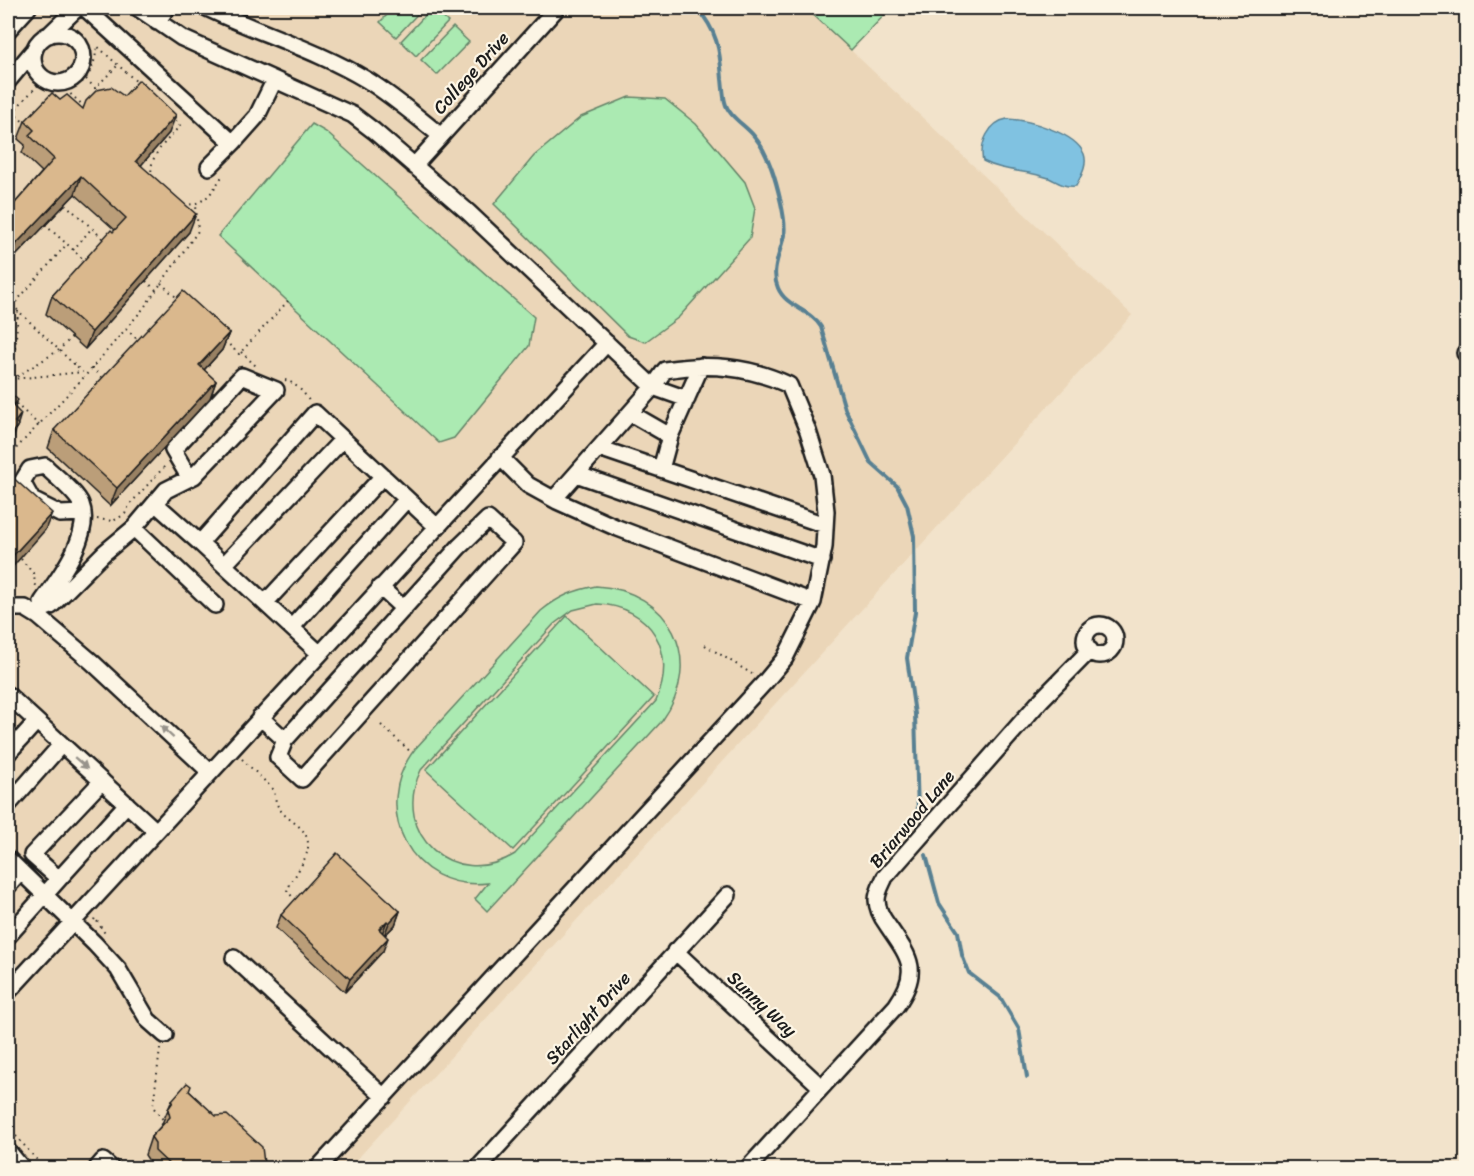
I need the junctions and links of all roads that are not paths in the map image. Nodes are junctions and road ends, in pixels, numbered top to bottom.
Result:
1 (28, 8) edge
2 (77, 8) edge
3 (85, 8) edge
4 (138, 8) edge
5 (167, 8) edge
6 (207, 8) edge
7 (557, 8) edge
8 (157, 22) junction
9 (8, 30) edge
10 (49, 35) junction
11 (34, 50) junction
12 (8, 81) edge
13 (274, 81) junction
14 (441, 136) junction
15 (233, 143) junction
16 (414, 166) junction
17 (209, 167) dead end
18 (607, 343) junction
19 (701, 366) junction
20 (653, 387) junction
21 (687, 399) junction
22 (630, 413) junction
23 (670, 436) junction
24 (343, 439) junction
25 (599, 448) junction
26 (500, 457) junction
27 (661, 469) junction
28 (576, 474) junction
29 (383, 476) junction
30 (189, 477) junction
31 (407, 499) junction
32 (554, 499) junction
33 (156, 504) junction
34 (83, 516) road end
35 (825, 525) junction
36 (436, 526) junction
37 (134, 528) junction
38 (200, 543) junction
39 (822, 560) junction
40 (224, 565) junction
41 (380, 587) junction
42 (813, 602) junction
43 (265, 603) junction
44 (215, 605) dead end
45 (405, 609) junction
46 (8, 610) edge
47 (41, 613) junction
48 (292, 627) junction
49 (1090, 651) dead end
50 (320, 654) junction
51 (8, 695) edge
52 (260, 717) junction
53 (36, 722) junction
54 (285, 740) junction
55 (61, 745) junction
56 (8, 753) edge
57 (210, 772) junction
58 (102, 781) junction
59 (127, 804) junction
60 (8, 805) edge
61 (156, 831) junction
62 (8, 859) edge
63 (21, 872) junction
64 (59, 879) junction
65 (8, 886) edge
66 (45, 894) junction
67 (728, 895) dead end
68 (78, 926) junction
69 (8, 936) edge
70 (675, 951) junction
71 (234, 958) dead end
72 (11, 998) edge
73 (164, 1034) road end
74 (821, 1087) junction
75 (384, 1097) junction
76 (8, 1150) edge
77 (22, 1168) edge
78 (97, 1168) edge
79 (111, 1168) edge
80 (318, 1168) edge
81 (478, 1168) edge
82 (748, 1168) edge

1 - 9 street
2 - 10 street
3 - 15 street
4 - 8 street
5 - 8 street
6 - 14 street
7 - 14 street, College Drive
8 - 13 street
10 - 11 street
10 - 11 street
11 - 12 street
13 - 15 street
13 - 16 street
14 - 16 street, College Drive
15 - 17 street
16 - 18 street
18 - 20 street
18 - 26 street
19 - 20 street
19 - 21 street
19 - 35 street
20 - 21 street
20 - 22 street
21 - 23 street
22 - 23 street
22 - 25 street
23 - 27 street
24 - 29 street
24 - 38 street
24 - 40 street
25 - 27 street
25 - 28 street
26 - 32 street
26 - 36 street
27 - 35 street
28 - 32 street
28 - 39 street
29 - 31 street
29 - 43 street
30 - 30 street
30 - 33 street
31 - 36 street
31 - 48 street
32 - 42 street
33 - 37 street
33 - 38 street
34 - 47 street
35 - 39 street
36 - 41 street
37 - 44 street
37 - 47 street
38 - 40 street
39 - 42 street
40 - 43 street
41 - 45 street
41 - 50 street
42 - 75 street
43 - 48 street
45 - 54 street
45 - 54 street
46 - 47 street
57 -> 47 street
48 - 50 street
49 - 74 street, Briarwood Lane
50 - 52 street
51 - 53 street
52 - 54 street
52 - 57 street
53 - 55 street
53 - 56 street
55 -> 58 street
55 - 60 street
57 - 61 street
58 - 59 street
58 - 64 street
59 - 61 street
59 - 64 street
61 - 68 street
62 - 63 street
63 - 65 street
63 - 66 street
64 - 66 street
66 - 68 street
66 - 69 street
67 - 70 street, Starlight Drive
68 - 72 street
68 - 73 street
70 - 74 street, Sunny Way
70 - 81 street, Starlight Drive
71 - 75 street
74 - 82 street, Briarwood Lane
75 - 80 street
76 - 77 street
78 - 79 street

